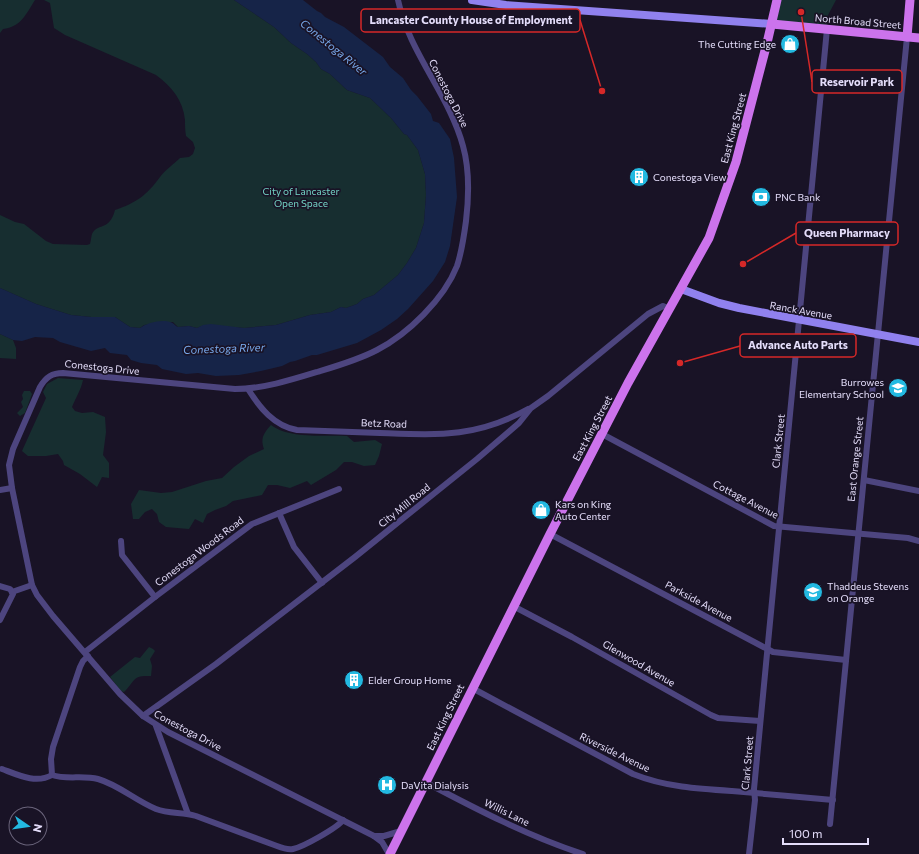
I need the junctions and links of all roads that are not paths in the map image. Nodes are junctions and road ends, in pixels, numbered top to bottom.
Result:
1 (398, 0) edge
2 (472, 0) edge
3 (777, 0) edge
4 (910, 0) edge
5 (772, 24) junction
6 (827, 29) junction
7 (907, 37) junction
8 (919, 38) edge
9 (681, 289) junction
10 (670, 309) junction
11 (799, 320) junction
12 (878, 334) junction
13 (919, 342) edge
14 (248, 389) junction
15 (531, 408) junction
16 (602, 434) junction
17 (864, 480) junction
18 (12, 488) junction
19 (339, 489) dead end
20 (0, 490) edge
21 (919, 491) edge
22 (279, 513) junction
23 (779, 526) junction
24 (550, 534) junction
25 (859, 534) junction
26 (121, 541) dead end
27 (919, 541) edge
28 (322, 583) junction
29 (32, 584) junction
30 (0, 586) edge
31 (12, 592) junction
32 (155, 597) junction
33 (513, 606) junction
34 (0, 620) edge
35 (768, 649) junction
36 (87, 654) junction
37 (846, 660) junction
38 (472, 688) junction
39 (143, 716) junction
40 (760, 721) junction
41 (156, 726) junction
42 (2, 769) dead end
43 (52, 775) junction
44 (425, 782) junction
45 (754, 793) junction
46 (833, 800) junction
47 (188, 814) junction
48 (343, 820) junction
49 (830, 824) dead end
50 (401, 831) junction
51 (374, 836) junction
52 (390, 854) edge
53 (583, 854) edge
54 (749, 854) edge

1 - 14 street, Conestoga Drive
2 - 5 main road
3 - 5 main road, East King Street
4 - 7 main road, East Orange Street
5 - 6 main road, North Broad Street
5 - 9 main road, East King Street
6 - 7 main road, North Broad Street
6 - 11 street, Clark Street
7 - 8 main road, North Broad Street
7 - 12 street, East Orange Street
9 - 10 main road, East King Street
9 - 11 main road, Ranck Avenue
10 - 15 street, City Mill Road
10 - 16 main road, East King Street
11 - 12 main road, Ranck Avenue
11 - 23 street, Clark Street
12 - 13 main road, Ranck Avenue
12 - 17 street, East Orange Street
14 - 15 street, Betz Road
14 - 18 street, Conestoga Drive
15 - 28 street, City Mill Road
16 - 23 street, Cottage Avenue
16 - 24 main road, East King Street
17 - 21 street
17 - 25 street, East Orange Street
18 - 20 street
18 - 29 street, Conestoga Drive
19 - 22 street, Conestoga Woods Road
22 - 28 street
22 - 32 street, Conestoga Woods Road
23 - 25 street, Cottage Avenue
23 - 35 street, Clark Street
24 - 33 main road, East King Street
24 - 35 street, Parkside Avenue
25 - 27 street, Cottage Avenue
25 - 37 street, East Orange Street
26 - 32 street
28 - 39 street, City Mill Road
29 - 31 street
29 - 36 street, Conestoga Drive
30 - 31 street
31 - 34 street
32 - 36 street, Conestoga Woods Road
33 - 38 main road, East King Street
33 - 40 street, Glenwood Avenue
35 - 37 street, Parkside Avenue
35 - 40 street, Clark Street
36 - 39 street, Conestoga Drive
36 - 43 street, Conestoga Woods Road
37 - 46 street, East Orange Street
38 - 44 main road, East King Street
38 - 45 street, Riverside Avenue
39 - 41 street, Conestoga Drive
40 - 45 street, Clark Street
41 - 47 street
41 - 48 street, Conestoga Drive
42 - 43 street
43 - 47 street
44 - 50 main road, East King Street
44 - 53 street, Willis Lane
45 - 46 street, Riverside Avenue
45 - 54 street, Clark Street
46 - 49 street, East Orange Street
47 - 48 street
48 - 51 street, Conestoga Drive
50 - 51 street
50 - 52 main road, East King Street
51 - 52 street, Conestoga Drive

